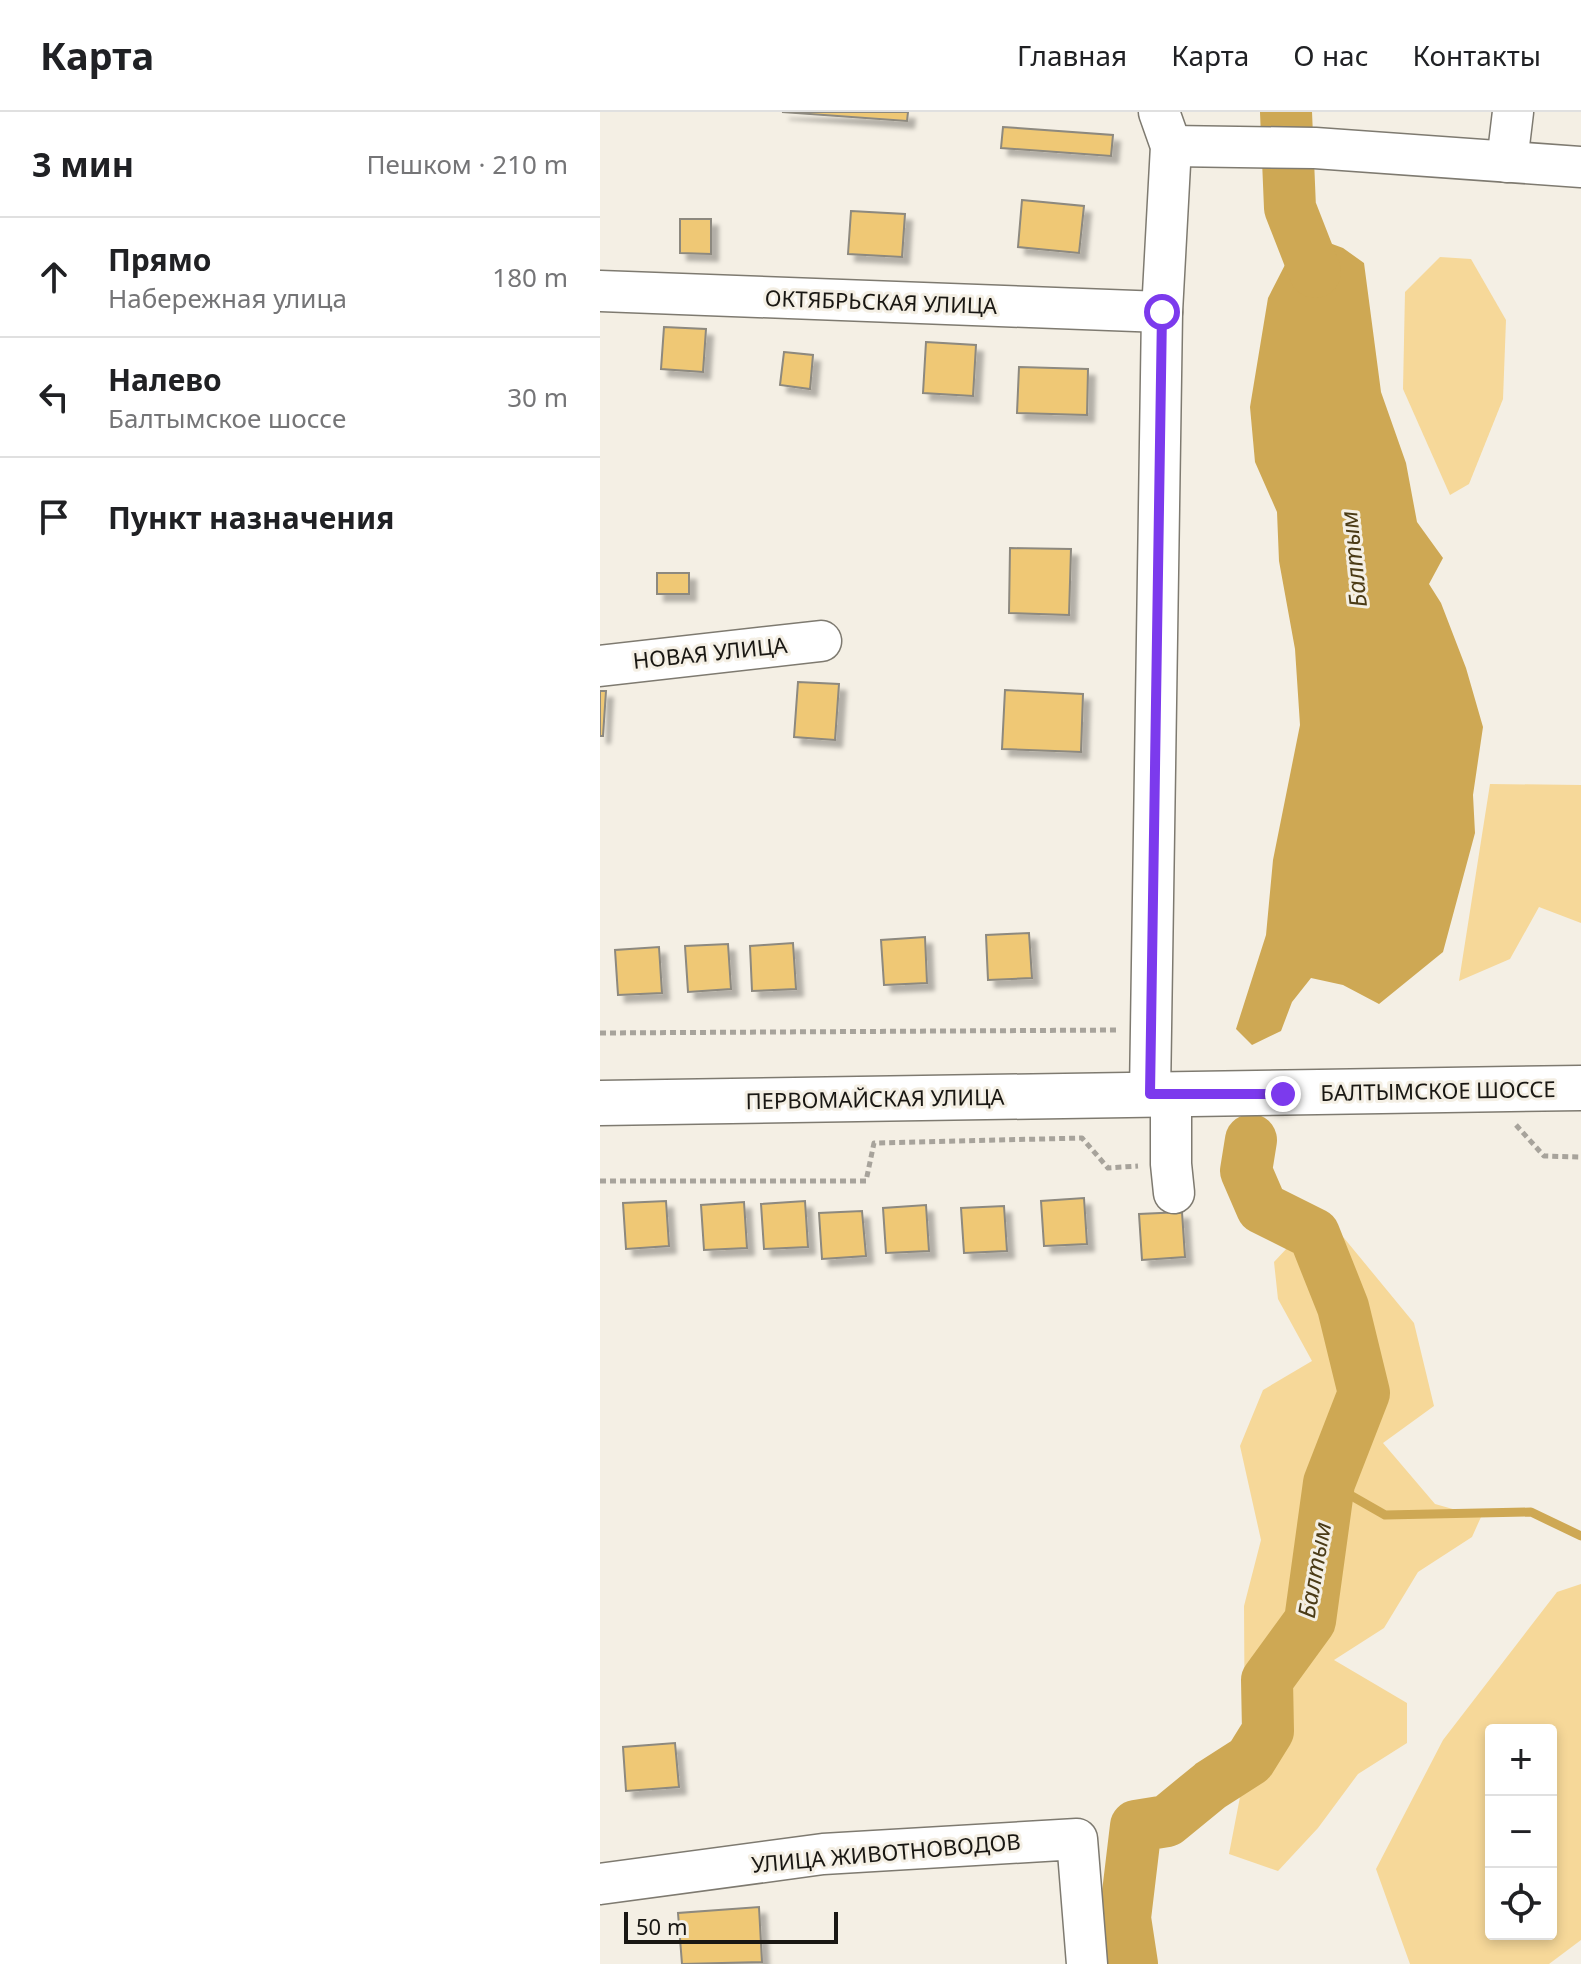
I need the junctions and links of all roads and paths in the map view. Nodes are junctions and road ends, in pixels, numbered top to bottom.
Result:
1 (1513, 112) edge
2 (1165, 129) edge
3 (1507, 162) junction
4 (1581, 167) edge
5 (600, 291) edge
6 (1162, 312) junction
7 (821, 641) dead end
8 (600, 666) edge
9 (1152, 1030) junction
10 (600, 1033) edge
11 (1581, 1088) edge
12 (1161, 1094) junction
13 (600, 1103) edge
14 (1172, 1179) joint
15 (600, 1181) edge
16 (600, 1884) edge
17 (1087, 1964) edge

1 - 3 street
2 - 3 street
2 - 6 street
3 - 4 street
5 - 6 street, ОКТЯБРЬСКАЯ УЛИЦА
6 - 9 street
7 - 8 street, НОВАЯ УЛИЦА
9 - 10 path
9 - 12 street
11 - 12 main road, БАЛТЫМСКОЕ ШОССЕ
12 - 13 main road, ПЕРВОМАЙСКАЯ УЛИЦА
12 - 14 street
14 - 15 path
16 - 17 street, УЛИЦА ЖИВОТНОВОДОВ

